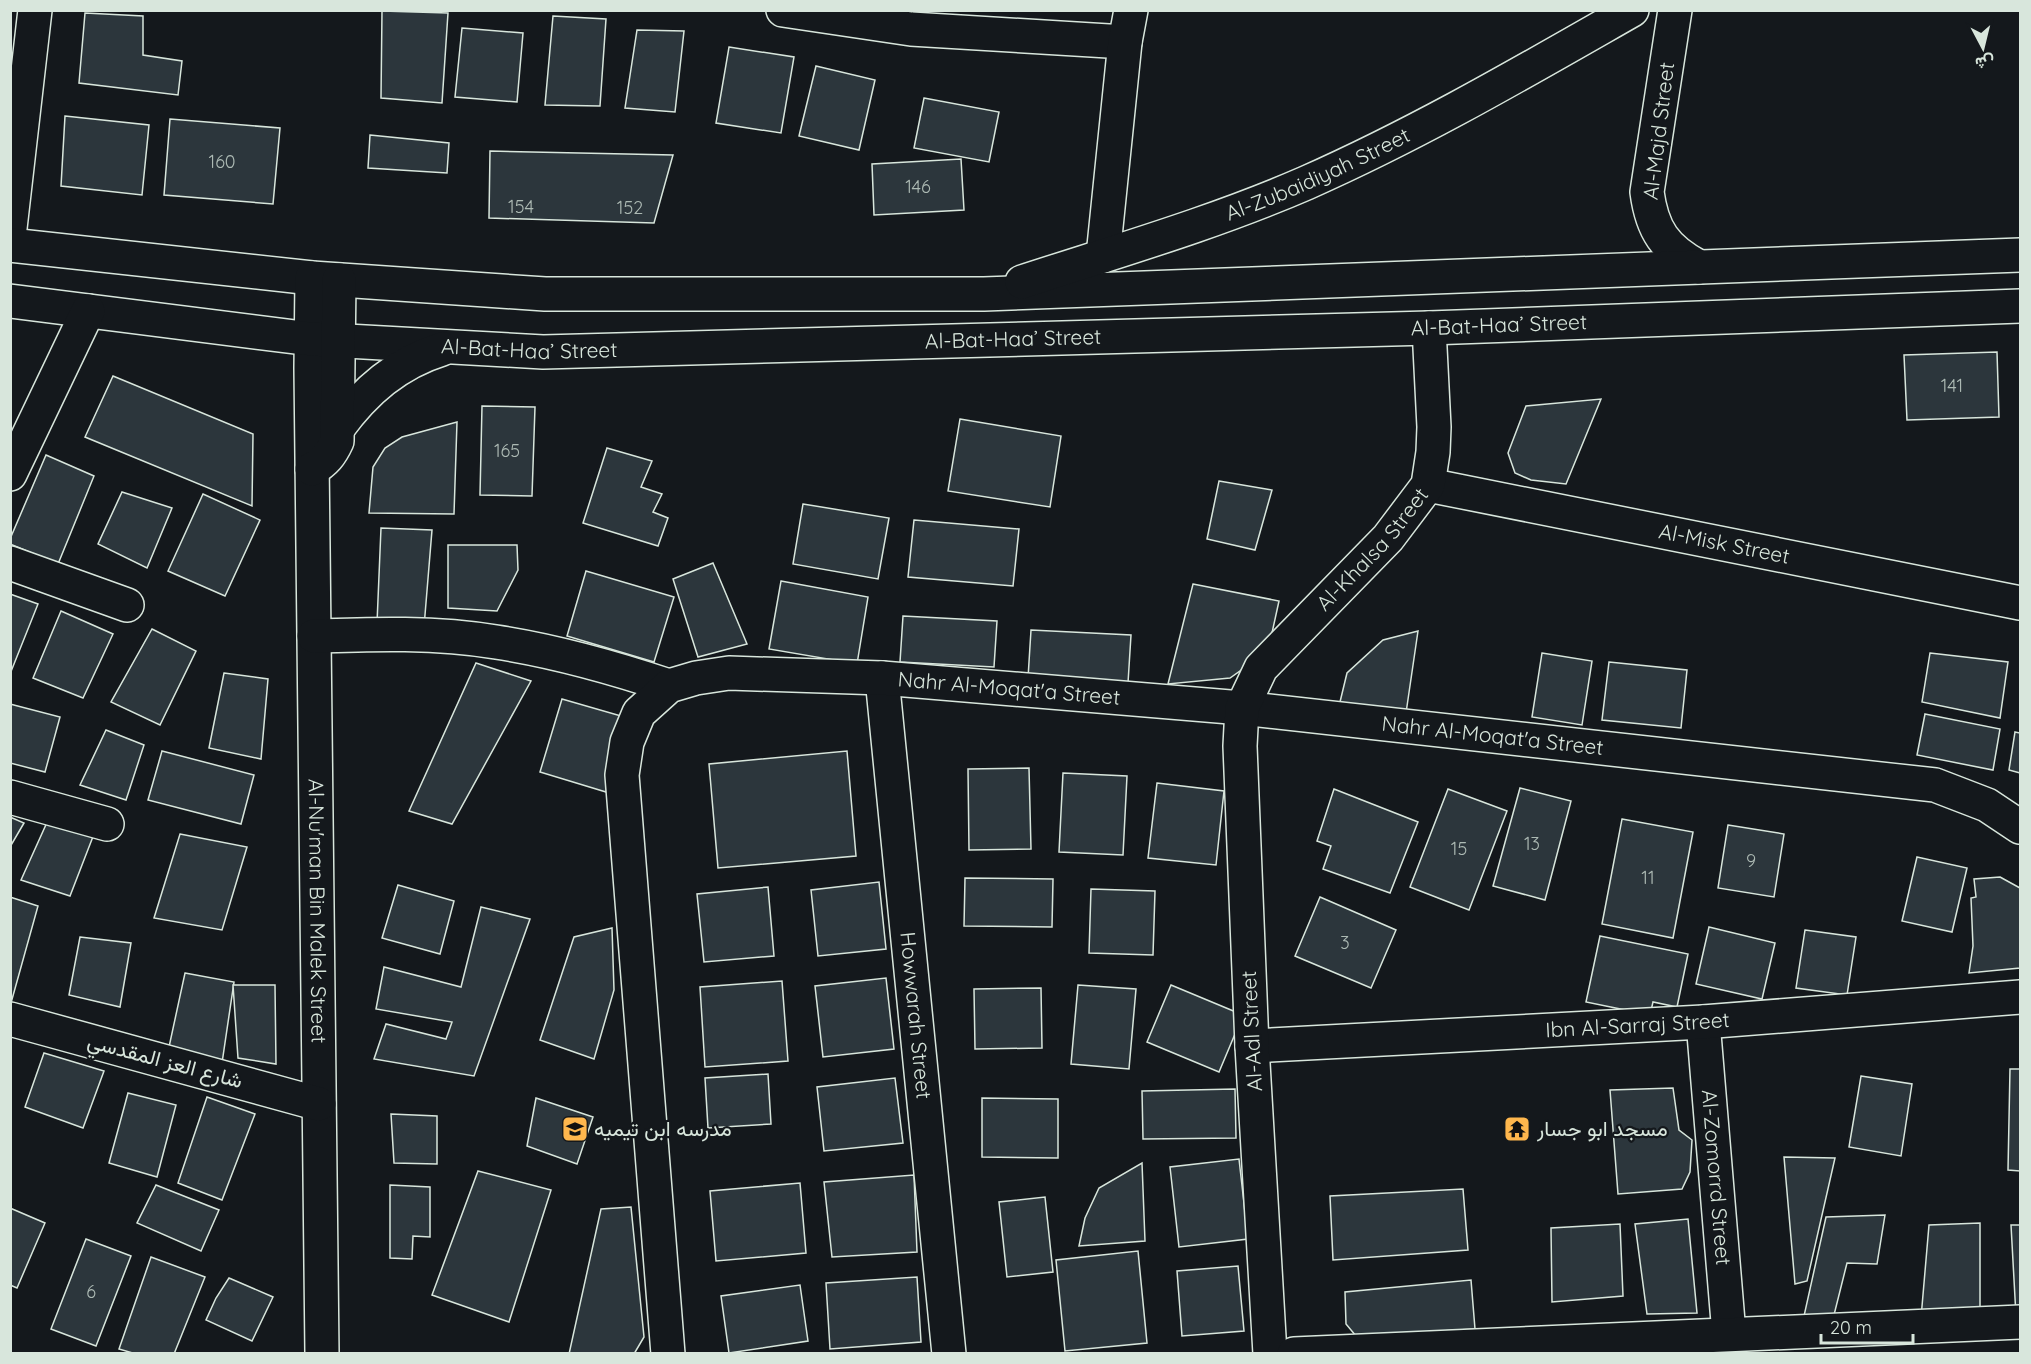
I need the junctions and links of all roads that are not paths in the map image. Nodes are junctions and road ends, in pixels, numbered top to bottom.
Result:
1 (35, 10) edge
2 (783, 10) edge
3 (1675, 10) edge
4 (1627, 13) edge
5 (1128, 26) edge
6 (10, 228) edge
7 (10, 244) edge
8 (2020, 255) edge
9 (1103, 256) junction
10 (1699, 267) junction
11 (325, 279) junction
12 (984, 294) junction
13 (10, 301) edge
14 (2020, 306) edge
15 (87, 310) junction
16 (1429, 328) junction
17 (324, 340) junction
18 (449, 347) junction
19 (338, 428) junction
20 (312, 469) junction
21 (10, 474) edge
22 (1428, 485) junction
23 (10, 563) edge
24 (2020, 603) edge
25 (127, 605) dead end
26 (314, 636) junction
27 (882, 678) junction
28 (669, 686) junction
29 (1242, 708) junction
30 (10, 796) edge
31 (107, 824) dead end
32 (2020, 826) edge
33 (2020, 997) edge
34 (10, 1019) edge
35 (1703, 1022) junction
36 (1252, 1047) junction
37 (319, 1104) junction
38 (2020, 1323) edge
39 (1729, 1334) junction
40 (322, 1353) edge
41 (668, 1353) edge
42 (949, 1353) edge
43 (1270, 1353) edge
44 (1294, 1353) edge

1 - 6 street
2 - 5 street
3 - 10 street, Al-Majd Street
4 - 9 street, Al-Zubaidiyah Street
5 - 9 street
7 - 11 street
8 - 10 street
9 - 12 street, Al-Zubaidiyah Street
10 - 12 street
11 - 12 street
11 - 17 street, Al-Nu'man Bin Malek Street
13 - 15 street, Al-Bat-Haa’ Street
14 - 16 street, Al-Bat-Haa’ Street
15 - 17 street, Al-Bat-Haa’ Street
15 - 21 street
16 - 18 street, Al-Bat-Haa’ Street
16 - 22 street, Al-Khalsa Street
17 - 18 street, Al-Bat-Haa’ Street
17 - 19 street, Al-Nu'man Bin Malek Street
17 - 20 street, Al-Nu'man Bin Malek Street
18 - 19 street
19 - 20 street, Al-Nu'man Bin Malek Street
20 - 26 street, Al-Nu'man Bin Malek Street
22 - 24 street, Al-Misk Street
22 - 29 street, Al-Khalsa Street
23 - 25 street
26 - 28 street
26 - 37 street, Al-Nu'man Bin Malek Street
27 - 28 street, Nahr Al-Moqat'a Street
27 - 29 street, Nahr Al-Moqat'a Street
27 - 42 street, Howwarah Street
28 - 41 street, Nahr Al-Moqat'a Street
29 - 32 street, Nahr Al-Moqat'a Street
29 - 36 street, Al-Adl Street
30 - 31 street
33 - 35 street, Ibn Al-Sarraj Street
34 - 37 street, شارع العز المقدسي
35 - 36 street, Ibn Al-Sarraj Street
35 - 39 street, Al-Zomorrd Street
36 - 43 street, Al-Adl Street
37 - 40 street, Al-Nu'man Bin Malek Street
38 - 39 street
39 - 44 street

